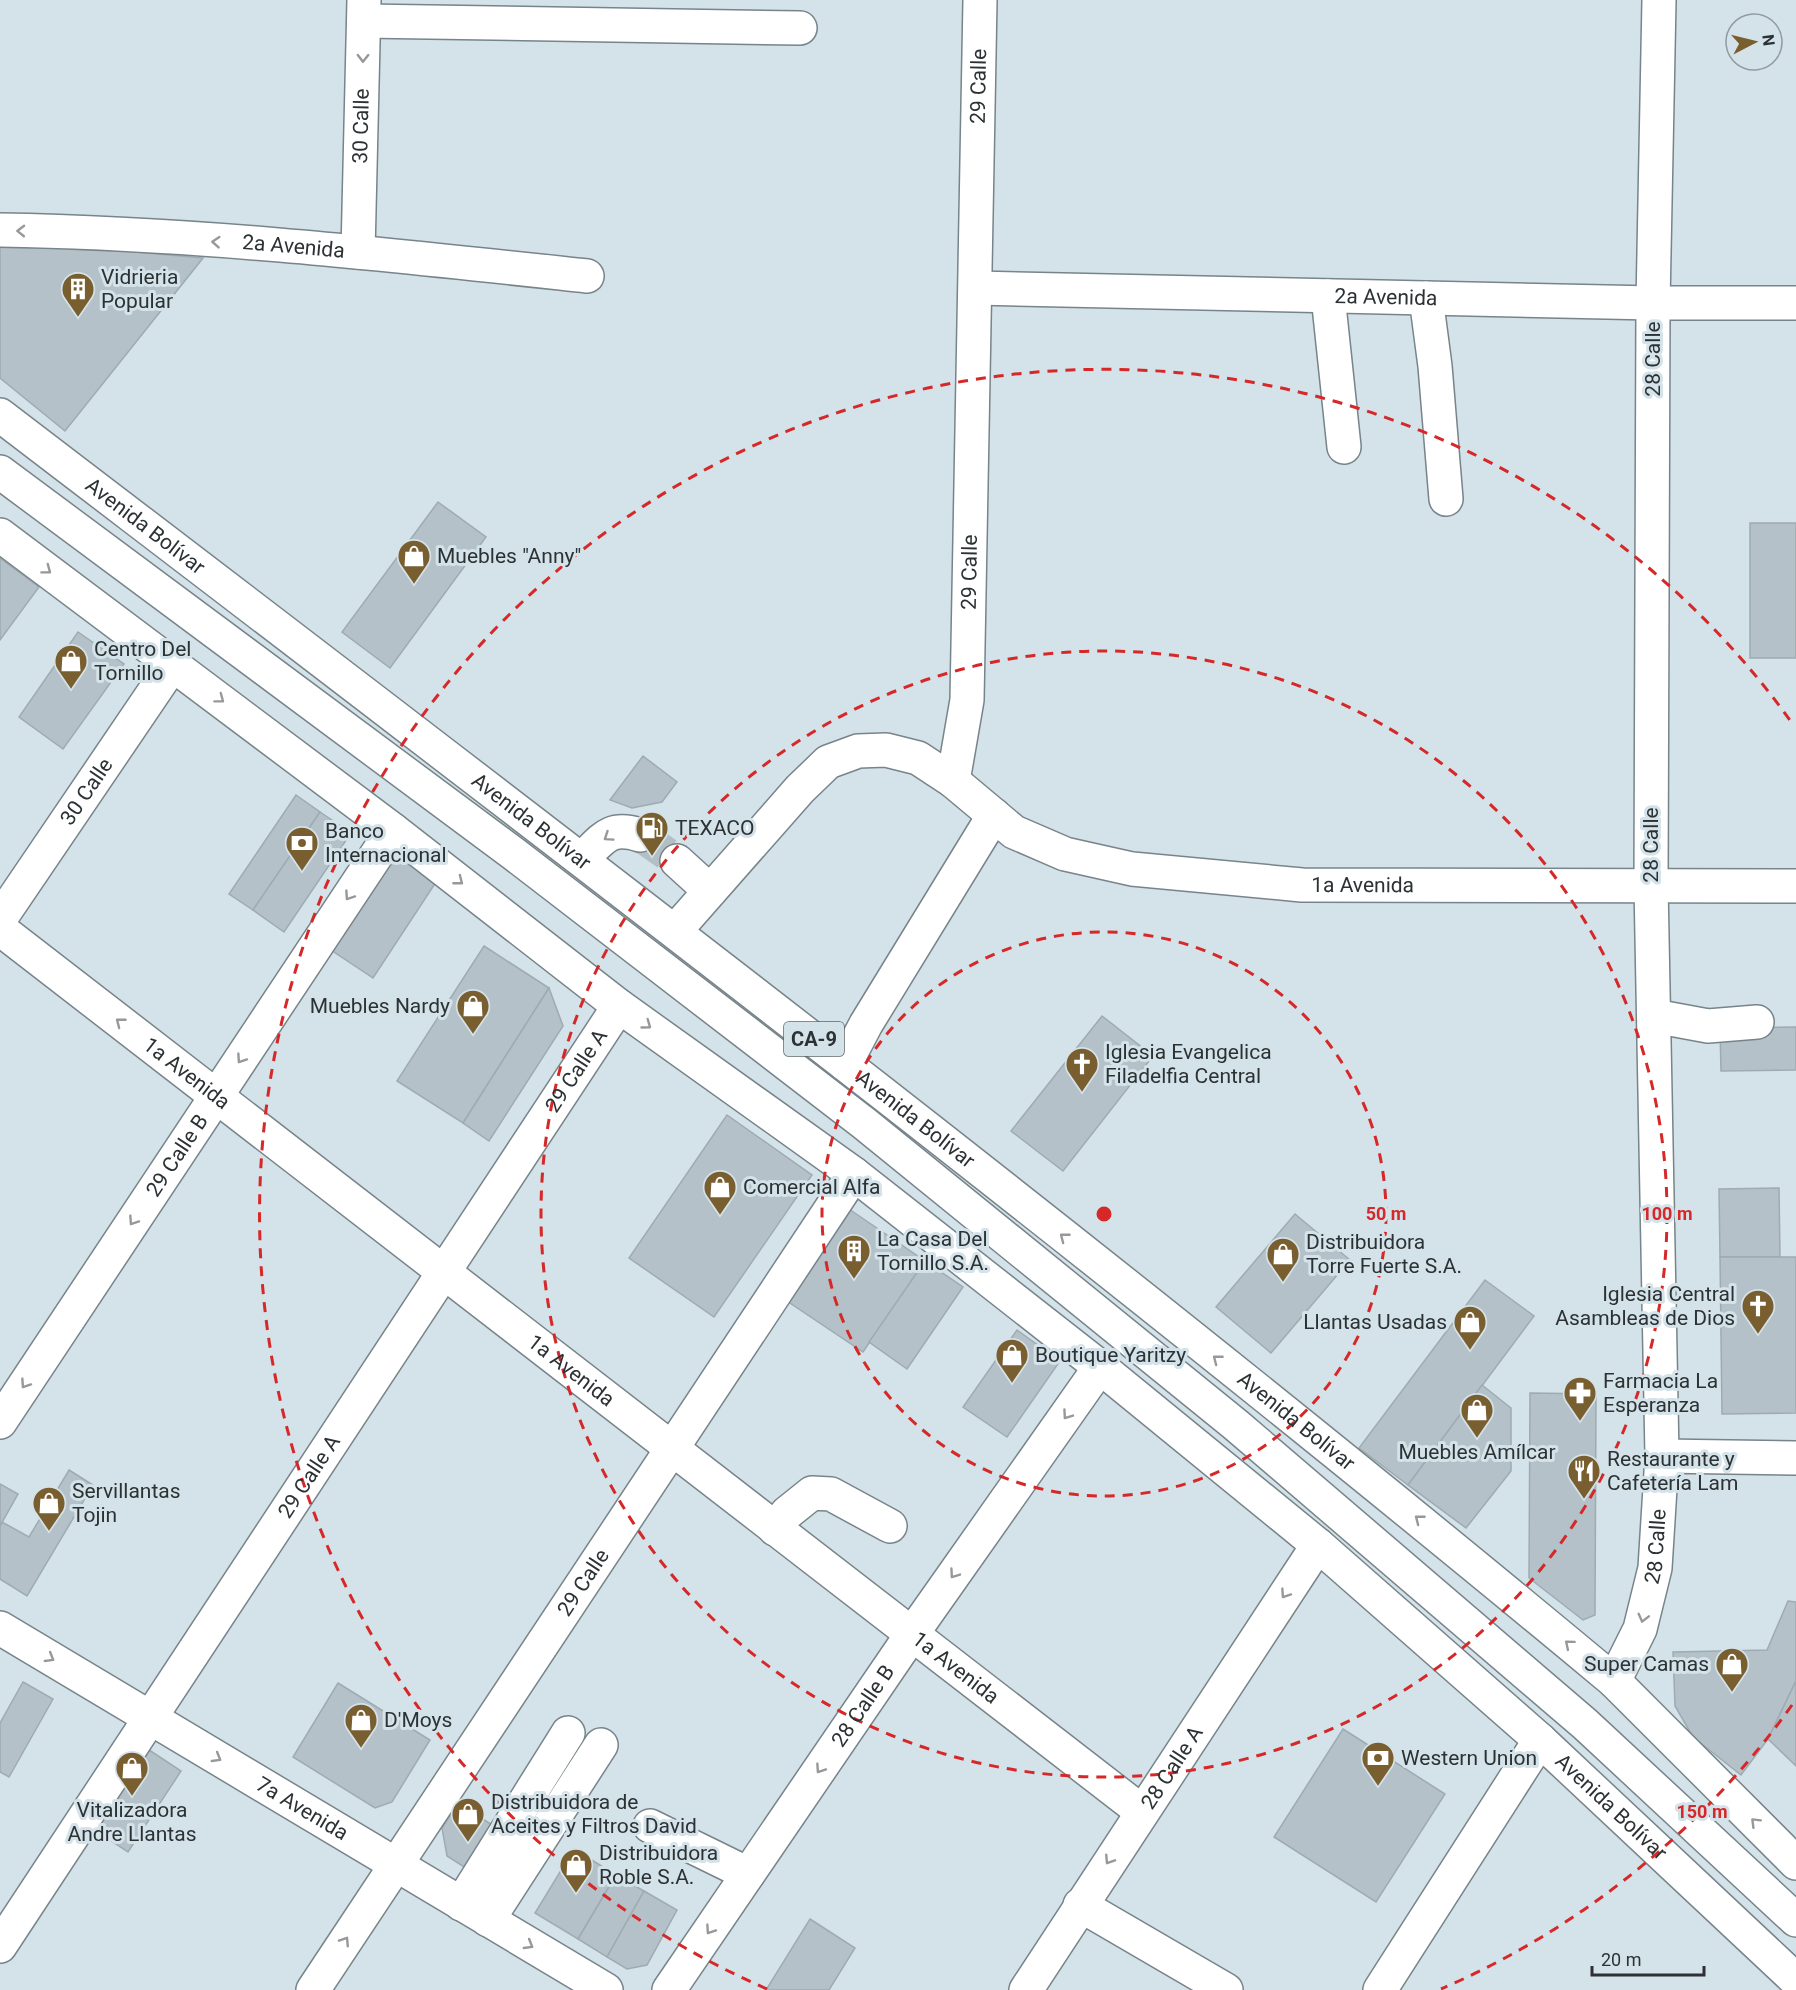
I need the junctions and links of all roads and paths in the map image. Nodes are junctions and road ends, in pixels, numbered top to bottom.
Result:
1 (980, 0) edge
2 (1659, 0) edge
3 (364, 10) edge
4 (800, 28) dead end
5 (0, 230) edge
6 (358, 252) junction
7 (586, 276) dead end
8 (976, 288) junction
9 (1328, 296) junction
10 (1426, 298) junction
11 (1653, 303) junction
12 (1796, 303) edge
13 (0, 415) edge
14 (1344, 447) dead end
15 (0, 472) edge
16 (1446, 499) dead end
17 (0, 535) edge
18 (173, 664) junction
19 (953, 781) junction
20 (994, 815) junction
21 (393, 830) junction
22 (640, 835) tunnel mouth
23 (582, 859) junction
24 (677, 861) tunnel mouth
25 (1651, 885) junction
26 (1796, 886) edge
27 (710, 891) junction
28 (0, 919) edge
29 (0, 930) edge
30 (675, 931) junction
31 (619, 1006) junction
32 (1654, 1016) junction
33 (1757, 1022) dead end
34 (845, 1064) junction
35 (216, 1096) junction
36 (854, 1174) junction
37 (443, 1272) junction
38 (1100, 1367) junction
39 (0, 1422) edge
40 (672, 1449) junction
41 (1662, 1456) junction
42 (1796, 1458) edge
43 (890, 1526) dead end
44 (775, 1529) junction
45 (1318, 1545) junction
46 (0, 1628) edge
47 (912, 1634) junction
48 (1614, 1681) junction
49 (150, 1718) junction
50 (568, 1733) dead end
51 (1540, 1740) junction
52 (601, 1745) dead end
53 (1141, 1811) junction
54 (650, 1826) dead end
55 (1796, 1863) edge
56 (395, 1865) junction
57 (748, 1874) junction
58 (1080, 1905) junction
59 (475, 1912) junction
60 (1796, 1920) edge
61 (0, 1946) edge
62 (1796, 1980) edge
63 (312, 1990) edge
64 (606, 1990) edge
65 (669, 1990) edge
66 (1026, 1990) edge
67 (1226, 1990) edge
68 (1380, 1990) edge

1 - 8 street, 29 Calle
2 - 11 street, 28 Calle
3 - 4 street
3 -> 6 street, 30 Calle
6 -> 5 street, 2a Avenida
6 - 7 street, 2a Avenida
8 - 9 street, 2a Avenida
8 - 19 street, 29 Calle
9 - 10 street, 2a Avenida
9 - 14 street
10 - 11 street, 2a Avenida
10 - 16 street
11 - 12 street, 2a Avenida
11 - 25 street, 28 Calle
13 - 23 street, Avenida Bolívar / CA-9
15 - 60 street
17 -> 18 street, Avenida Bolívar
18 -> 21 street, Avenida Bolívar
18 - 28 street, 30 Calle
19 - 20 street, 1a Avenida
19 - 27 street
20 - 25 street, 1a Avenida
20 - 34 street
21 -> 31 street, Avenida Bolívar
21 -> 35 street, 29 Calle B
22 -> 23 street
23 - 30 street, Avenida Bolívar / CA-9
24 - 27 street
25 - 26 street, 1a Avenida
25 - 32 street, 28 Calle
27 - 30 street
35 -> 29 street, 1a Avenida
30 - 34 street, Avenida Bolívar / CA-9
31 -> 36 street, Avenida Bolívar
31 - 37 street, 29 Calle A
32 - 33 street
32 - 41 street, 28 Calle
48 -> 34 street, Avenida Bolívar / CA-9
35 - 37 street, 1a Avenida
35 -> 39 street, 29 Calle B
36 - 38 street, Avenida Bolívar
36 - 40 street, 29 Calle
37 - 40 street, 1a Avenida
37 - 49 street, 29 Calle A
38 - 45 street, Avenida Bolívar
38 -> 47 street, 28 Calle B
40 - 44 street, 1a Avenida
40 - 56 street, 29 Calle
41 - 42 street
41 -> 48 street, 28 Calle
43 - 44 street
44 - 47 street, 1a Avenida
45 - 51 street, Avenida Bolívar
45 -> 53 street, 28 Calle A
46 -> 49 street, 7a Avenida
47 - 53 street, 1a Avenida
47 -> 57 street, 28 Calle B
55 -> 48 street, Avenida Bolívar / CA-9
49 -> 56 street, 7a Avenida
49 - 61 street, 29 Calle A
50 - 59 street
51 - 62 street, Avenida Bolívar
51 - 68 street
52 - 59 street
53 -> 58 street, 28 Calle A
54 - 57 street
56 - 59 street, 7a Avenida
63 -> 56 street, 29 Calle
57 -> 65 street, 28 Calle B
58 - 66 street, 28 Calle A
58 - 67 street
59 -> 64 street, 7a Avenida

